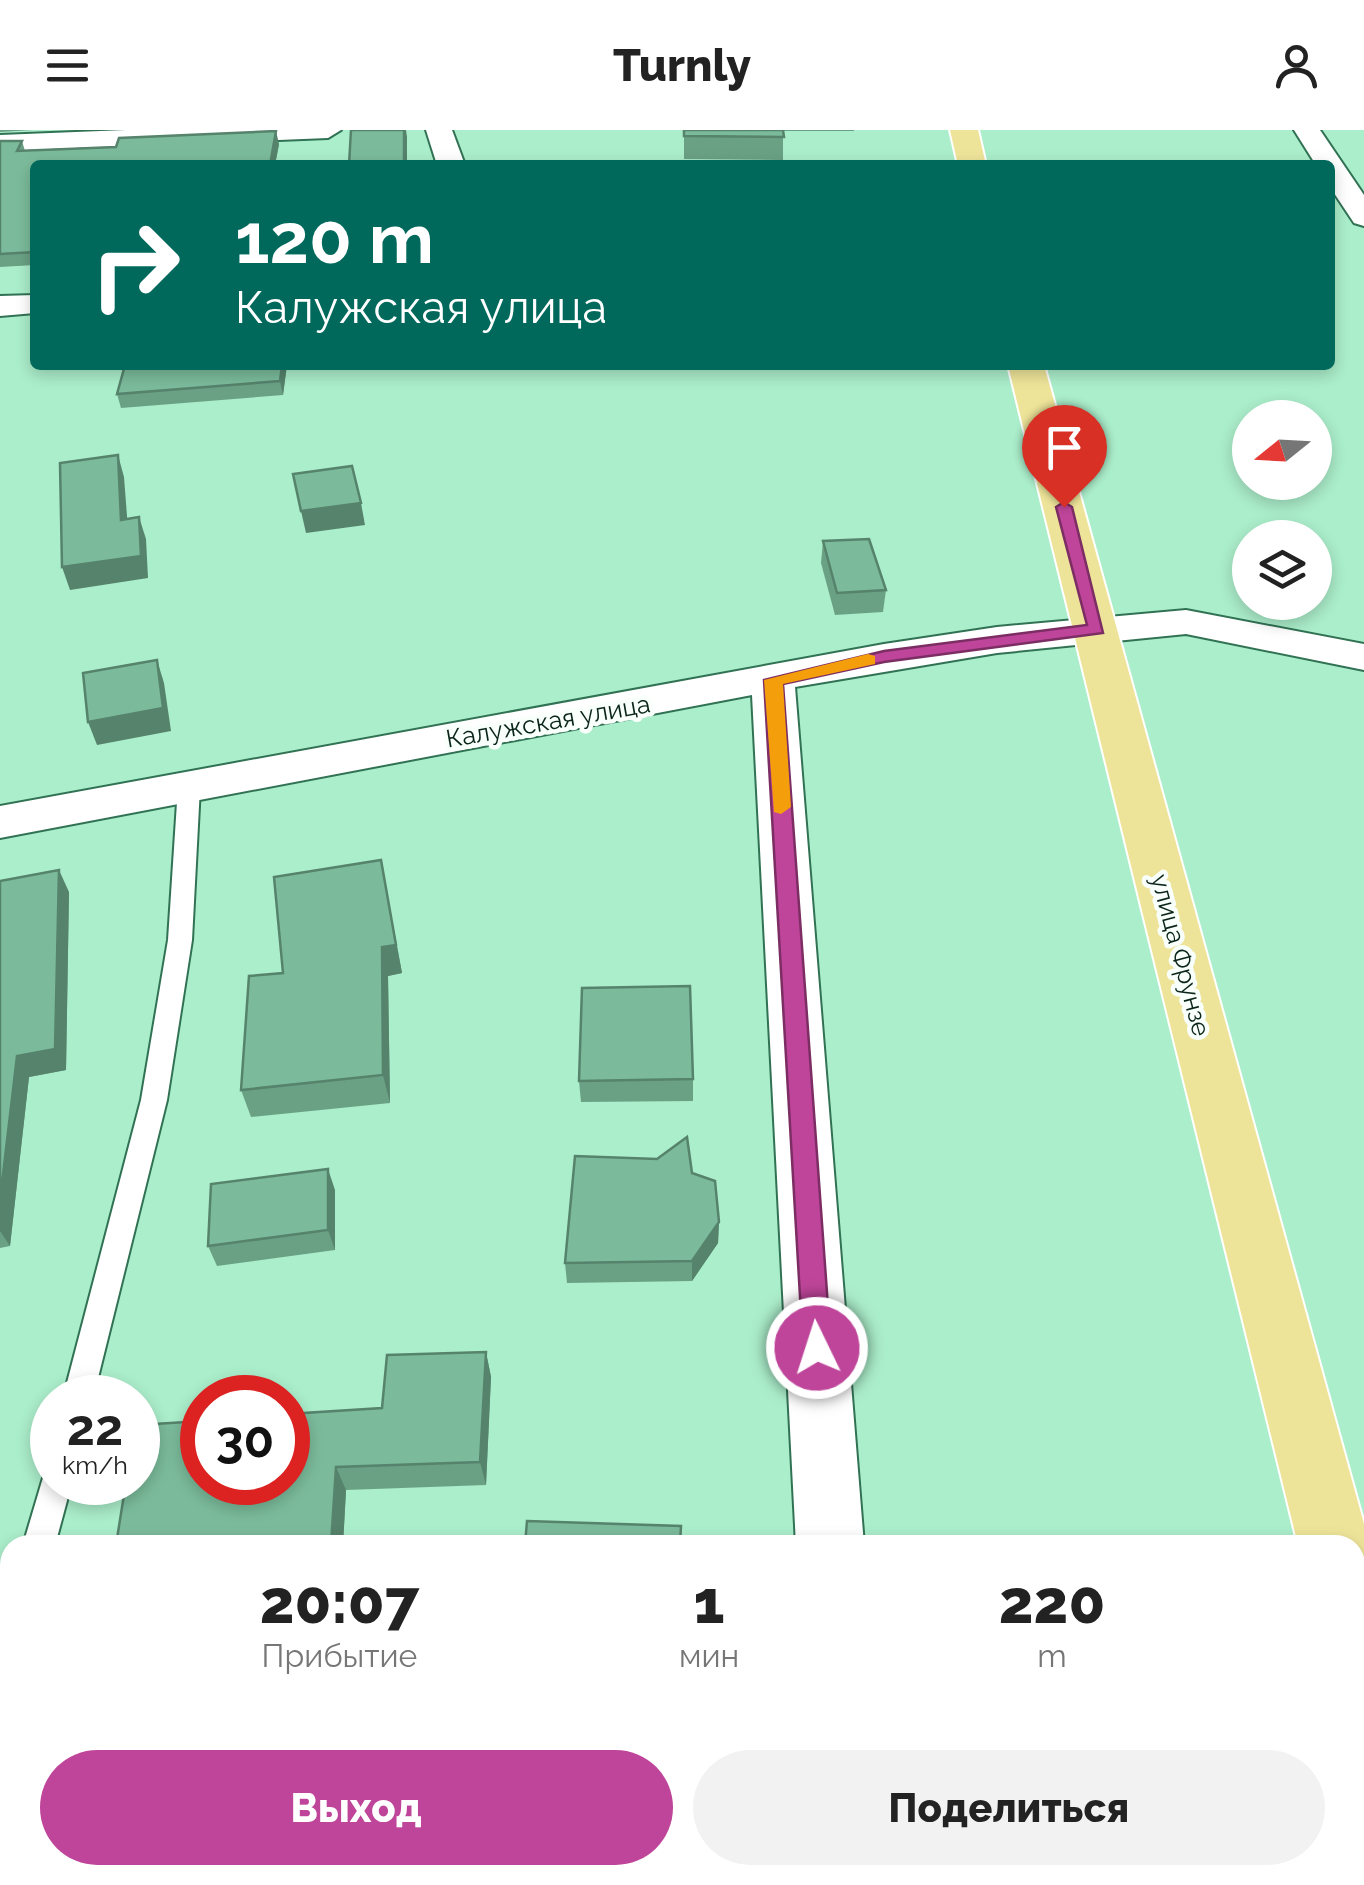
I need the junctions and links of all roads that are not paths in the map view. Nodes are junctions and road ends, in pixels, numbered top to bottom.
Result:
1 (328, 130) edge
2 (439, 130) edge
3 (964, 130) edge
4 (1307, 130) edge
5 (74, 136) edge
6 (0, 143) edge
7 (449, 160) edge
8 (971, 160) edge
9 (1327, 160) edge
10 (1335, 173) edge
11 (1364, 217) edge
12 (30, 304) edge
13 (0, 306) edge
14 (1027, 370) edge
15 (1097, 629) junction
16 (1364, 657) edge
17 (773, 680) junction
18 (189, 787) junction
19 (0, 822) edge
20 (84, 1375) edge
21 (50, 1505) edge
22 (42, 1535) edge
23 (829, 1535) edge
24 (1331, 1535) edge

1 - 5 street
2 - 7 street
3 - 8 main road
4 - 9 street
5 - 6 street
10 - 11 street
12 - 13 street
14 - 15 main road, улица Фрунзе
15 - 16 street, Калужская улица
15 - 17 street, Калужская улица
15 - 24 main road, улица Фрунзе
17 - 18 street, Калужская улица
17 - 23 street
18 - 19 street, Калужская улица
18 - 20 lane
21 - 22 lane

